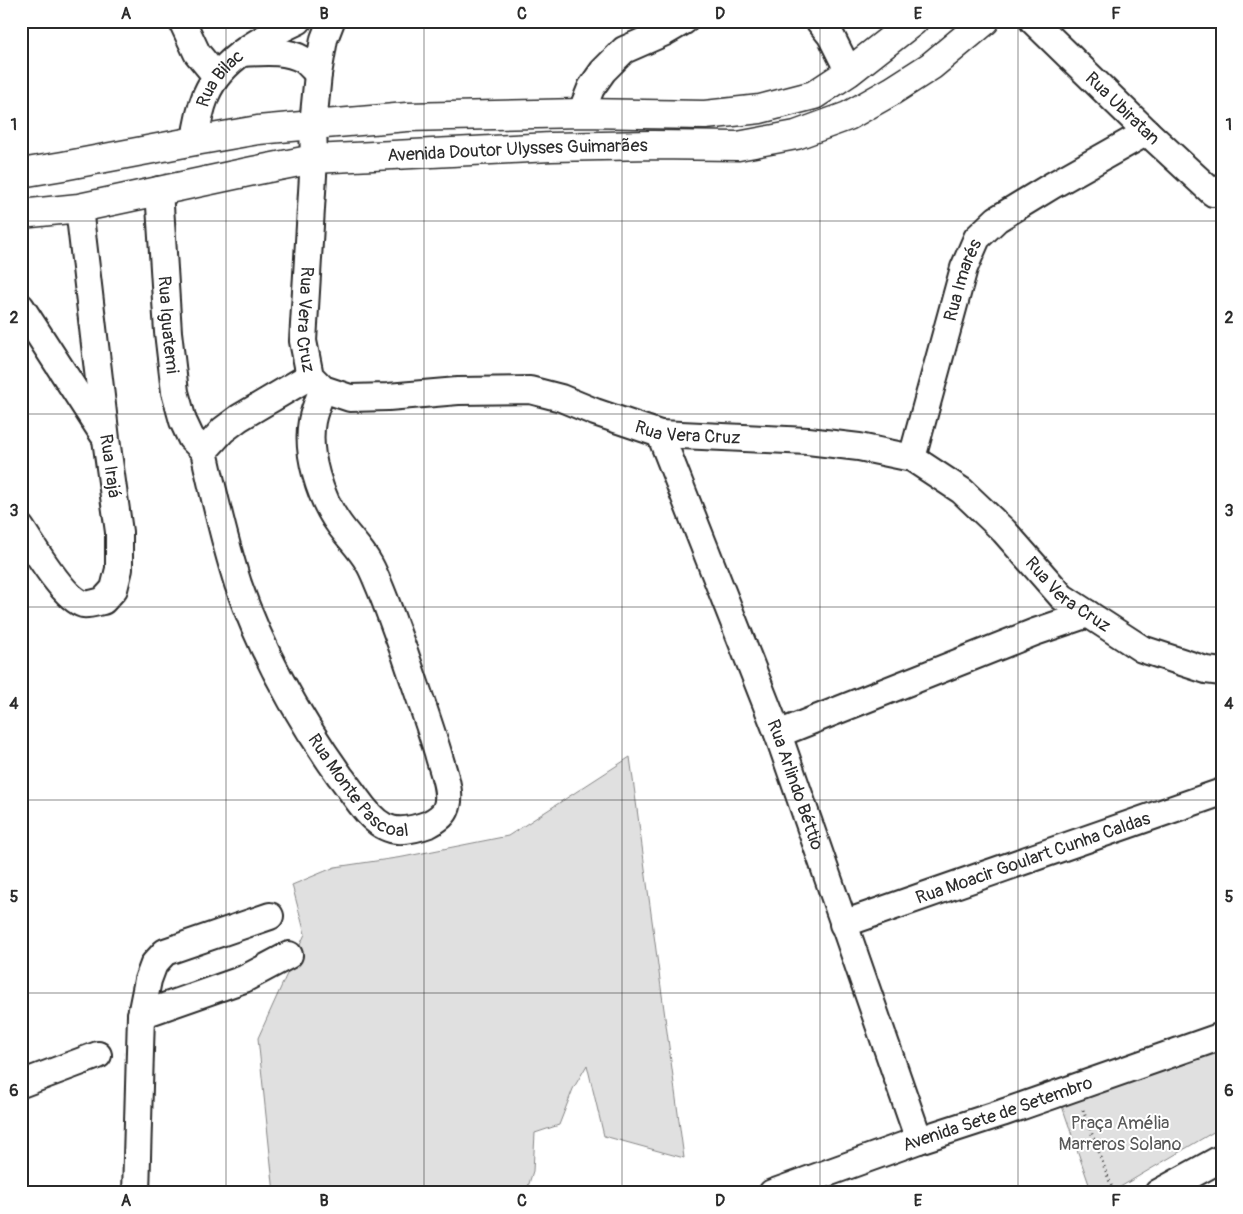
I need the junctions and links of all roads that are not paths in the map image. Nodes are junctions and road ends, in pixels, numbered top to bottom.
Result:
1 (182, 21) edge
2 (298, 21) edge
3 (331, 21) edge
4 (684, 21) edge
5 (819, 21) edge
6 (914, 21) edge
7 (985, 21) edge
8 (1033, 21) edge
9 (242, 53) junction
10 (849, 72) junction
11 (318, 74) junction
12 (216, 76) junction
13 (581, 114) junction
14 (313, 125) junction
15 (1147, 132) junction
16 (195, 141) junction
17 (314, 160) junction
18 (21, 173) edge
19 (159, 190) junction
20 (1218, 190) edge
21 (79, 208) junction
22 (21, 214) edge
23 (21, 306) edge
24 (316, 383) junction
25 (660, 434) junction
26 (106, 439) junction
27 (204, 451) junction
28 (912, 458) junction
29 (21, 528) edge
30 (1088, 614) junction
31 (1222, 672) edge
32 (778, 734) junction
33 (1222, 792) edge
34 (270, 916) dead end
35 (843, 924) junction
36 (289, 955) dead end
37 (141, 1015) junction
38 (1222, 1036) edge
39 (98, 1055) dead end
40 (21, 1084) edge
41 (919, 1140) junction
42 (1222, 1158) edge
43 (823, 1183) edge
44 (136, 1193) edge
45 (772, 1193) edge
46 (1158, 1193) edge

1 - 12 street
2 - 9 street, Rua Bilac
3 - 11 street
4 - 13 street
5 - 10 street
6 - 10 main road, Avenida Doutor Ulysses Guimarães
7 - 17 main road, Avenida Doutor Ulysses Guimarães
8 - 15 street, Rua Ubiratan
9 - 11 street
9 - 12 street, Rua Bilac
10 - 13 main road, Avenida Doutor Ulysses Guimarães
11 - 14 street
12 - 16 street, Rua Bilac
13 - 14 main road, Avenida Doutor Ulysses Guimarães
14 - 16 main road, Avenida Doutor Ulysses Guimarães
14 - 17 street
15 - 20 street, Rua Ubiratan
15 - 28 street, Rua Imarés
16 - 18 main road, Avenida Doutor Ulysses Guimarães
17 - 19 main road, Avenida Doutor Ulysses Guimarães
17 - 24 street, Rua Vera Cruz
19 - 21 main road, Avenida Doutor Ulysses Guimarães
19 - 27 street, Rua Iguatemi
21 - 22 main road, Avenida Doutor Ulysses Guimarães
21 - 26 street, Rua Irajá
23 - 26 street
24 - 25 street, Rua Vera Cruz
24 - 27 street
24 - 27 street, Rua Monte Pascoal
25 - 28 street, Rua Vera Cruz
25 - 32 street, Rua Arlindo Béttio
26 - 29 street, Rua Irajá
28 - 30 street, Rua Vera Cruz
30 - 31 street, Rua Vera Cruz
30 - 32 street
32 - 35 street, Rua Arlindo Béttio
33 - 35 street, Rua Moacir Goulart Cunha Caldas
34 - 37 street
35 - 41 street, Rua Arlindo Béttio
36 - 37 street
37 - 44 street
38 - 41 street, Avenida Sete de Setembro
39 - 40 street
41 - 43 street, Avenida Sete de Setembro
42 - 46 street
43 - 45 street, Avenida Sete de Setembro

